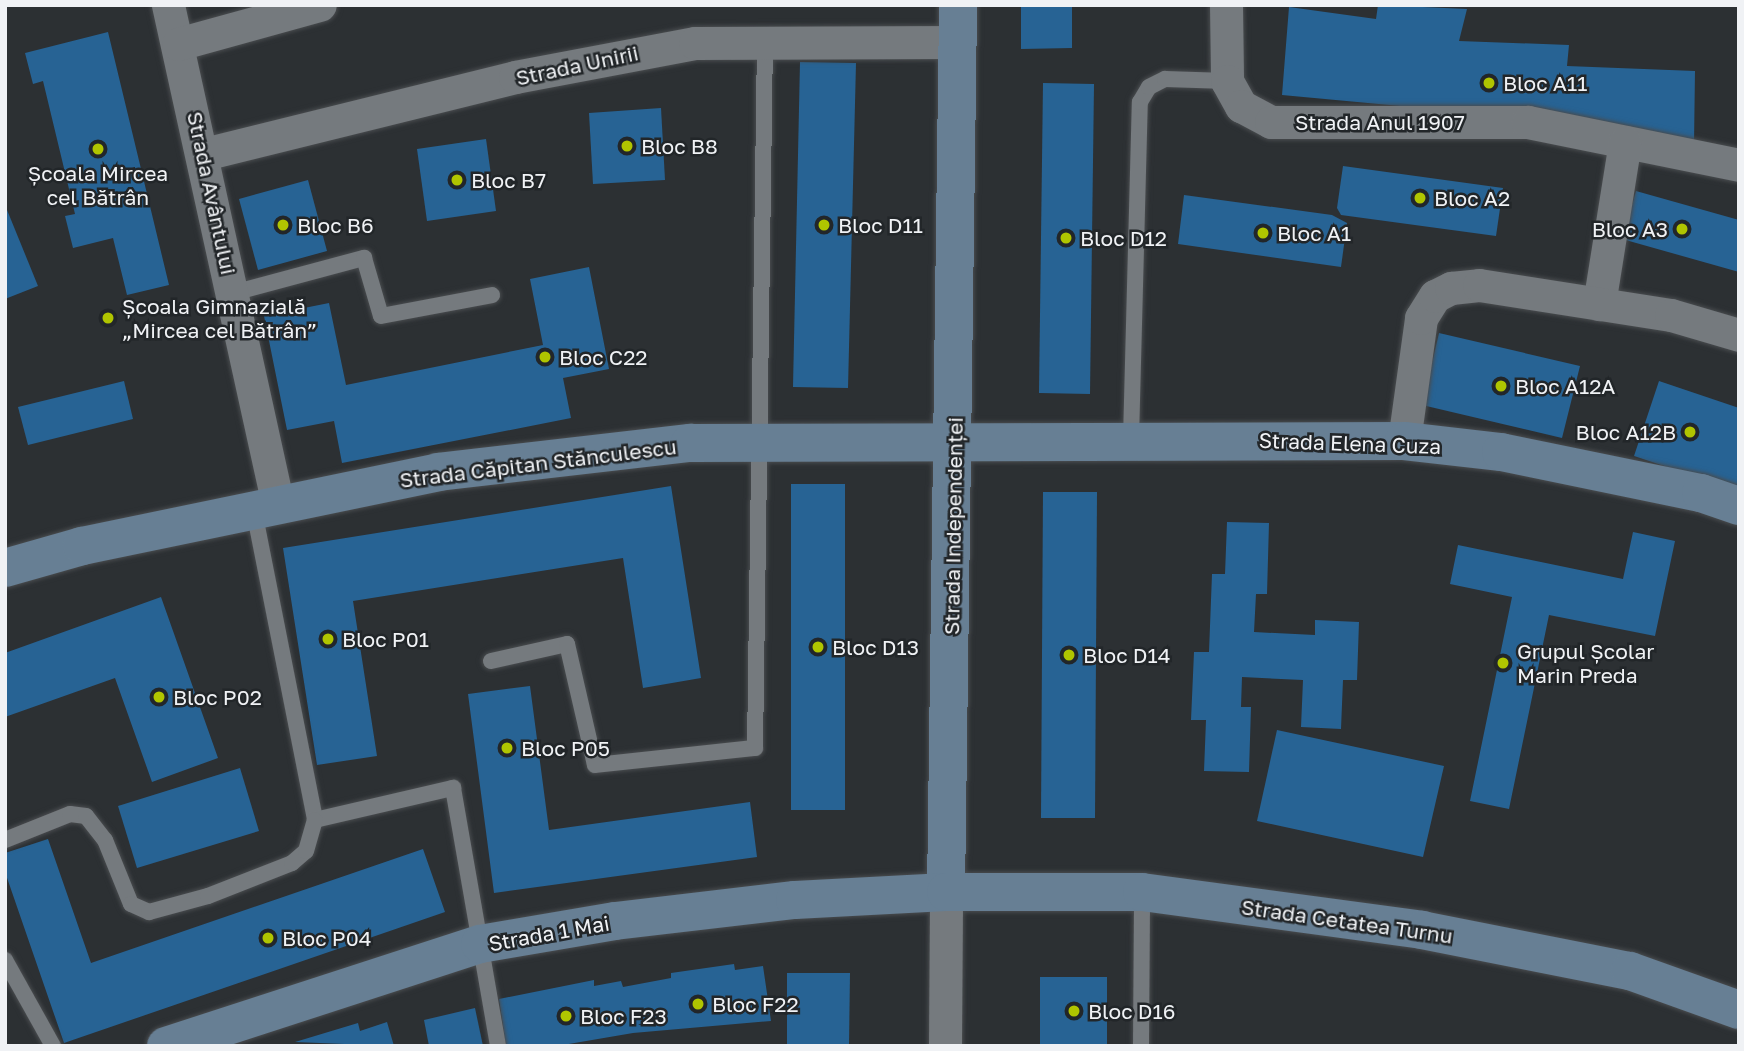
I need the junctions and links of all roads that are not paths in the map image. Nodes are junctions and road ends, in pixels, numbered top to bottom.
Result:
1 (168, 5) edge
2 (320, 5) edge
3 (1226, 5) edge
4 (958, 24) edge
5 (765, 42) junction
6 (178, 44) junction
7 (1227, 81) junction
8 (1625, 142) junction
9 (204, 154) junction
10 (1739, 164) edge
11 (233, 293) junction
12 (492, 295) dead end
13 (1599, 304) junction
14 (1739, 335) edge
15 (1131, 439) junction
16 (1404, 441) junction
17 (757, 443) junction
18 (954, 444) junction
19 (1739, 506) edge
20 (266, 508) junction
21 (5, 568) edge
22 (491, 661) dead end
23 (314, 820) junction
24 (5, 840) edge
25 (946, 892) junction
26 (1142, 892) junction
27 (480, 944) junction
28 (5, 960) edge
29 (1739, 1010) edge
30 (246, 1033) edge
31 (53, 1046) edge
32 (166, 1046) edge
33 (498, 1046) edge
34 (945, 1046) edge
35 (1141, 1046) edge

1 - 6 street, Strada Avântului
2 - 6 street
3 - 7 street
4 - 5 street, Strada Unirii
4 - 18 street, Strada Independenței
5 - 9 street, Strada Unirii
5 - 17 lane
6 - 9 street, Strada Avântului
7 - 8 street, Strada Anul 1907
7 - 15 lane
8 - 10 street, Strada Anul 1907
8 - 13 street
9 - 11 street, Strada Avântului
11 - 12 lane
11 - 20 street, Strada Avântului
13 - 14 street
13 - 16 street
15 - 16 street, Strada Elena Cuza
15 - 18 street, Strada Elena Cuza
16 - 19 street, Strada Elena Cuza
17 - 18 street, Strada Căpitan Stănculescu
17 - 20 street, Strada Căpitan Stănculescu
17 - 22 lane
18 - 25 street, Strada Independenței
20 - 21 street, Strada Căpitan Stănculescu
20 - 23 lane
23 - 24 lane
23 - 27 lane
25 - 26 street, Strada Cetatea Turnu
25 - 27 street, Strada 1 Mai
25 - 34 street, Strada Independenței
26 - 29 street, Strada Cetatea Turnu
26 - 35 lane
27 - 30 street, Strada 1 Mai
27 - 33 lane
28 - 31 lane
30 - 32 street, Strada 1 Mai

